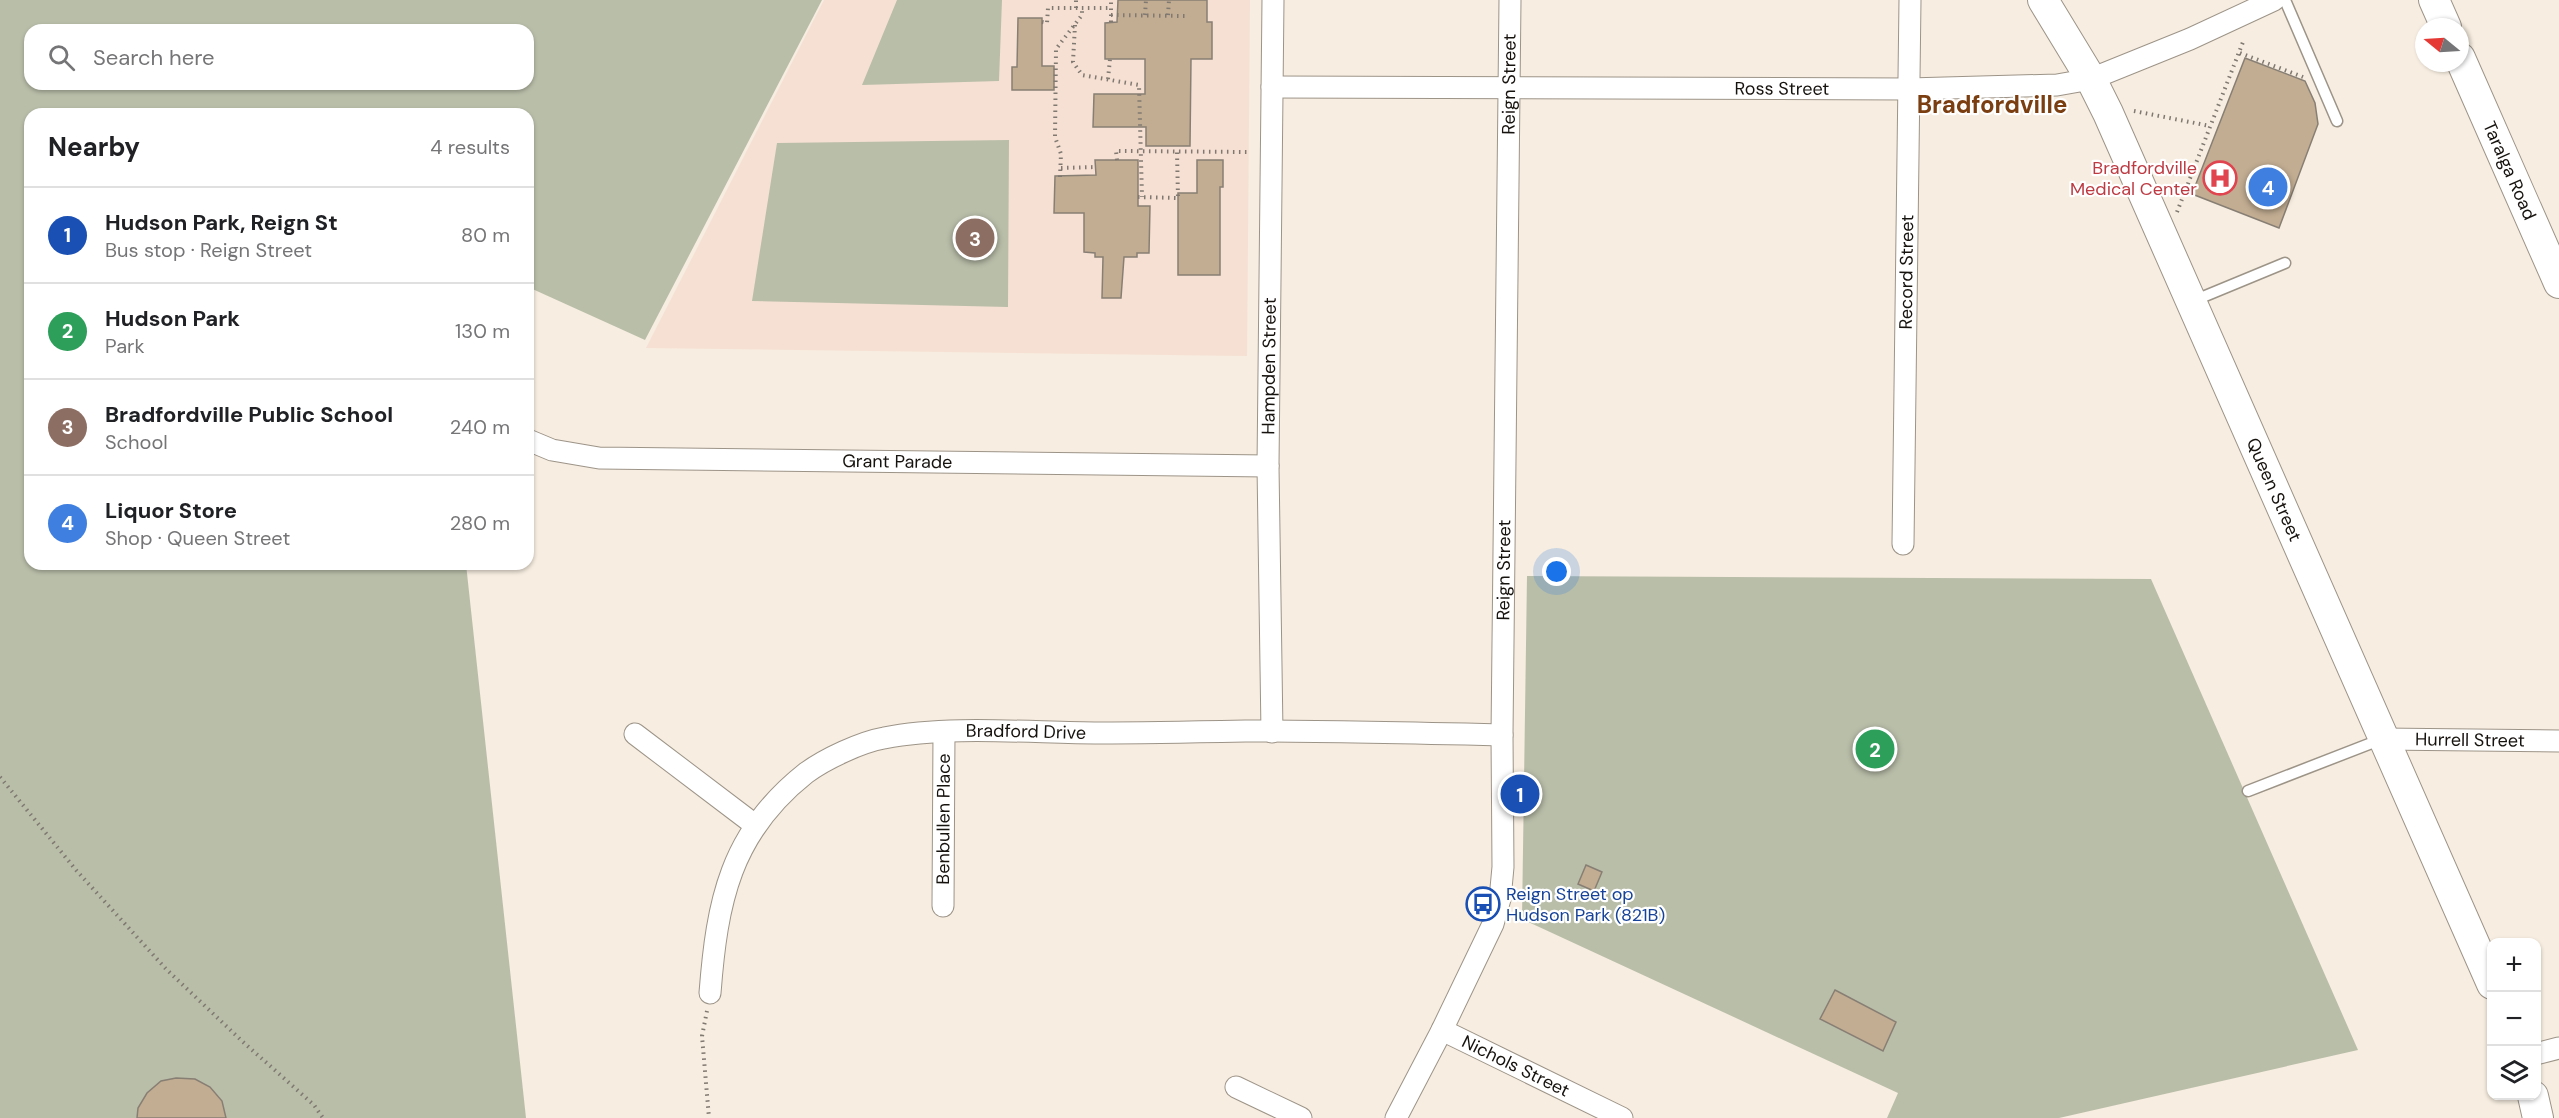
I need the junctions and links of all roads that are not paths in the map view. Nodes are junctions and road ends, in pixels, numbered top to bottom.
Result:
1 (1274, 0) edge
2 (1509, 0) edge
3 (1910, 0) edge
4 (2043, 0) edge
5 (2274, 0) edge
6 (2285, 0) edge
7 (2434, 0) edge
8 (2442, 18) edge
9 (2466, 72) edge
10 (2091, 79) junction
11 (1272, 87) junction
12 (1509, 87) junction
13 (1909, 89) junction
14 (2337, 121) dead end
15 (2285, 263) dead end
16 (2559, 283) edge
17 (2190, 302) junction
18 (534, 443) edge
19 (1268, 466) junction
20 (1903, 544) dead end
21 (944, 732) junction
22 (1272, 732) junction
23 (635, 734) dead end
24 (1502, 735) junction
25 (2382, 739) junction
26 (2559, 741) edge
27 (2248, 791) dead end
28 (755, 825) junction
29 (943, 906) dead end
30 (2487, 973) edge
31 (710, 993) road end
32 (1442, 1030) junction
33 (2559, 1048) edge
34 (2541, 1053) edge
35 (1236, 1087) dead end
36 (2534, 1100) edge
37 (1301, 1118) edge
38 (1396, 1118) edge
39 (1622, 1118) edge
40 (2538, 1118) edge

1 - 11 street, Hampden Street
2 - 12 street, Reign Street
3 - 13 street, Record Street
4 - 10 street, Queen Street
5 - 10 street, Ross Street
6 - 14 lane
7 - 8 street
9 - 16 street, Taralga Road
10 - 13 street, Ross Street
10 - 17 street, Queen Street
11 - 12 street, Ross Street
11 - 19 street, Hampden Street
12 - 13 street, Ross Street
12 - 24 street, Reign Street
13 - 20 street, Record Street
15 - 17 lane
17 - 25 street, Queen Street
18 - 19 street, Grant Parade
19 - 22 street, Hampden Street
21 - 22 street, Bradford Drive
21 - 28 street, Bradford Drive
21 - 29 street, Benbullen Place
22 - 24 street, Bradford Drive
23 - 28 street
24 - 32 street, Reign Street
25 - 26 street, Hurrell Street
25 - 27 lane
25 - 30 street, Queen Street
28 - 31 street, Bradford Drive
32 - 38 street, Reign Street
32 - 39 street, Nichols Street
33 - 34 street
35 - 37 street
36 - 40 street

